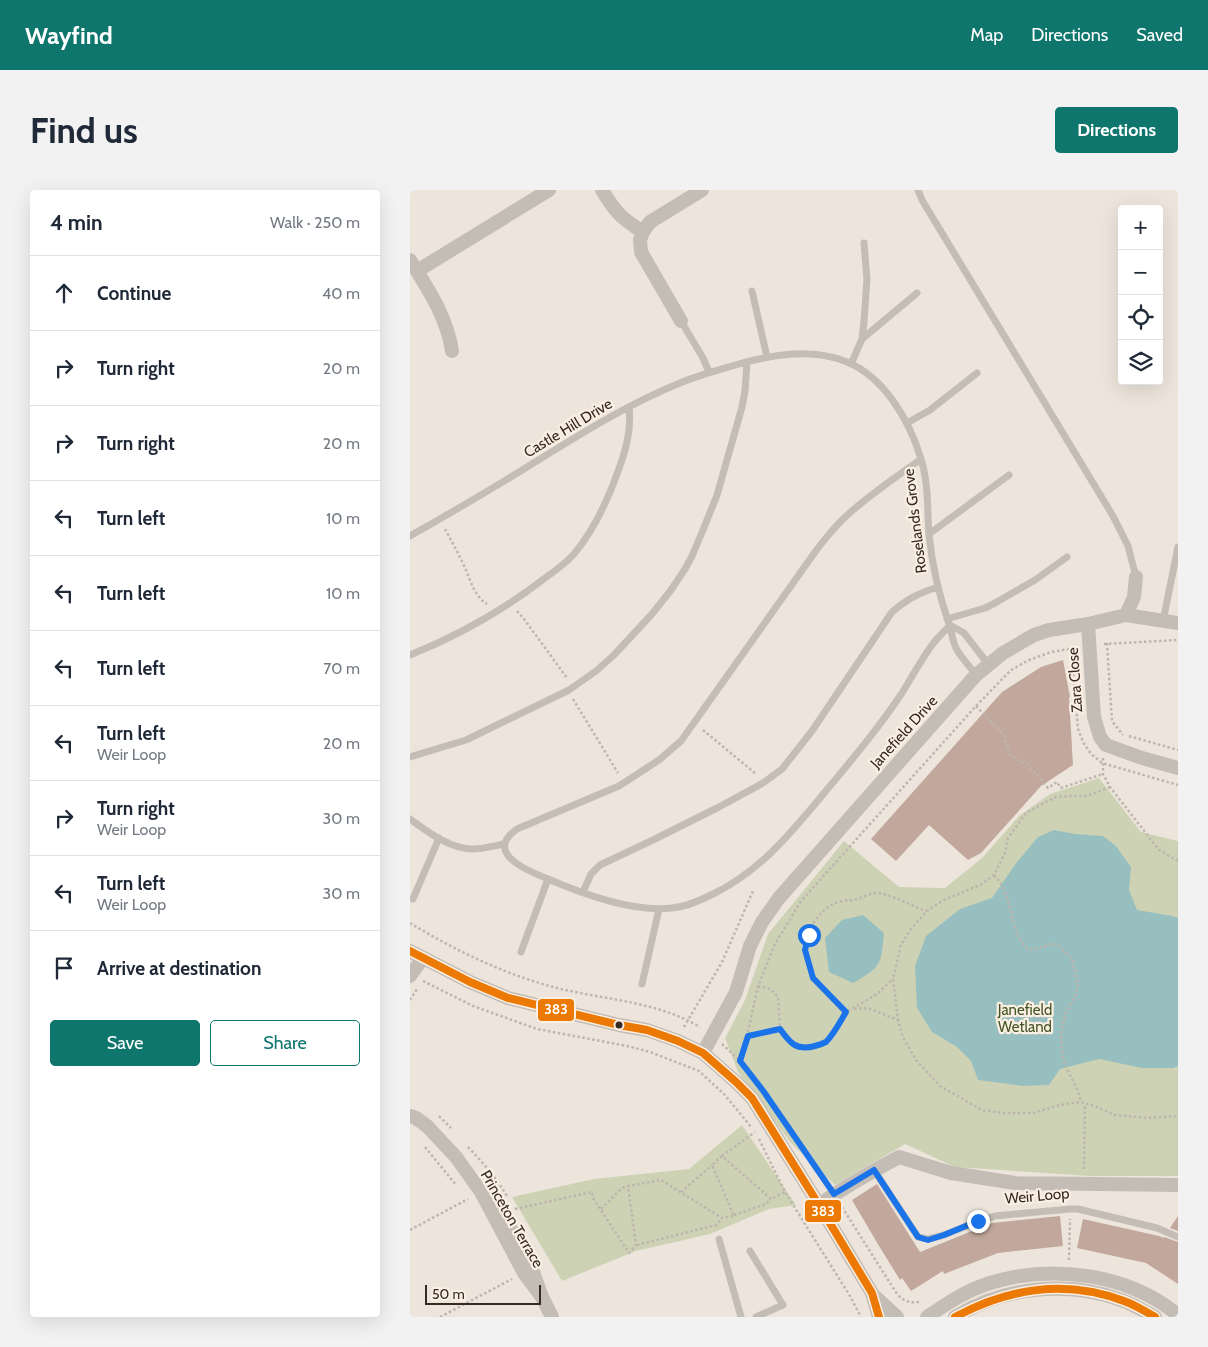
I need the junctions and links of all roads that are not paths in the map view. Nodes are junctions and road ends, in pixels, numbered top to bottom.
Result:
1 (549, 190) edge
2 (602, 190) edge
3 (702, 190) edge
4 (918, 190) edge
5 (643, 232) junction
6 (864, 243) dead end
7 (413, 266) edge
8 (752, 291) dead end
9 (917, 293) dead end
10 (681, 321) joint
11 (862, 339) junction
12 (452, 351) dead end
13 (766, 357) junction
14 (748, 362) junction
15 (851, 364) junction
16 (710, 372) junction
17 (977, 373) dead end
18 (629, 407) junction
19 (907, 423) junction
20 (922, 459) junction
21 (1009, 475) dead end
22 (929, 534) junction
23 (410, 536) edge
24 (1178, 547) edge
25 (1067, 557) dead end
26 (1136, 577) joint
27 (938, 587) junction
28 (1126, 615) junction
29 (1163, 621) junction
30 (948, 622) junction
31 (1178, 623) edge
32 (1088, 624) junction
33 (410, 655) edge
34 (988, 664) junction
35 (976, 675) junction
36 (410, 757) edge
37 (1178, 768) edge
38 (410, 819) edge
39 (440, 838) junction
40 (504, 844) junction
41 (548, 880) junction
42 (583, 892) junction
43 (412, 899) dead end
44 (659, 909) junction
45 (521, 952) dead end
46 (414, 955) edge
47 (413, 980) edge
48 (642, 984) dead end
49 (703, 1053) junction
50 (410, 1116) edge
51 (456, 1157) junction
52 (874, 1170) junction
53 (1178, 1185) edge
54 (819, 1205) junction
55 (1178, 1237) edge
56 (719, 1239) dead end
57 (750, 1251) dead end
58 (872, 1293) junction
59 (542, 1297) junction
60 (1178, 1315) edge
61 (552, 1317) edge
62 (741, 1317) edge
63 (756, 1317) edge
64 (879, 1317) edge
65 (897, 1317) edge
66 (927, 1317) edge
67 (955, 1317) edge
68 (1155, 1317) edge

1 - 7 street
2 - 5 street
3 - 5 street
4 - 26 lane
5 - 10 street
6 - 11 lane
7 - 12 street
8 - 13 lane
9 - 11 lane
10 - 16 lane
11 - 15 lane
13 - 14 lane, Roselands Grove
13 - 15 lane, Roselands Grove
14 - 16 lane, Castle Hill Drive
14 - 36 lane
15 - 19 lane, Roselands Grove
16 - 18 lane, Castle Hill Drive
17 - 19 lane
18 - 23 lane, Castle Hill Drive
18 - 33 lane
19 - 20 lane, Roselands Grove
20 - 22 lane, Roselands Grove
20 - 40 lane
21 - 22 lane
22 - 27 lane, Roselands Grove
24 - 29 lane
25 - 30 lane
26 - 28 street
27 - 30 lane, Roselands Grove
27 - 42 lane
28 - 29 street, Janefield Drive
28 - 32 street, Janefield Drive
29 - 31 street, Janefield Drive
30 - 34 lane
30 - 35 lane, Roselands Grove
30 - 44 lane
32 - 34 street, Janefield Drive
32 - 37 street, Zara Close
34 - 35 street, Janefield Drive
35 - 49 street, Janefield Drive
38 - 39 lane
39 - 40 lane
39 - 43 lane
40 - 41 lane
41 - 42 lane
41 - 45 lane
42 - 44 lane
44 - 48 lane
46 - 47 street
46 - 49 street
49 - 54 street
50 - 51 street, Princeton Terrace
51 - 59 street, Princeton Terrace
51 - 59 street, Princeton Terrace
52 - 53 street, Weir Loop
52 - 54 street, Weir Loop
52 - 55 lane, Weir Loop
54 - 58 street
56 - 62 lane
57 - 63 lane
58 - 64 street
58 - 65 street
59 - 61 street, Princeton Terrace
60 - 66 street
67 - 68 street

